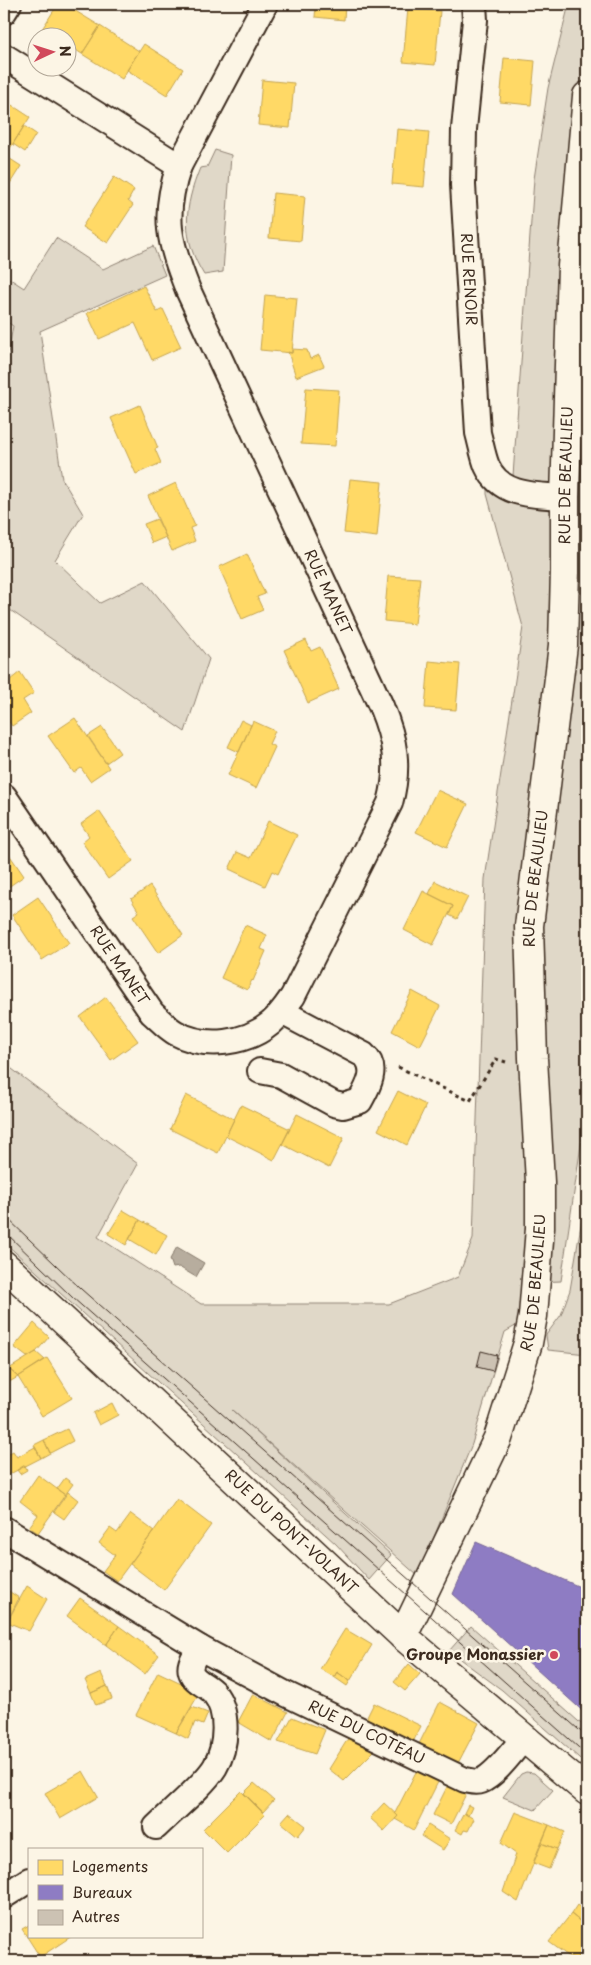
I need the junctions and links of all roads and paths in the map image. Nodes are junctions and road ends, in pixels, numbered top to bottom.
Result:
1 (9, 4) edge
2 (265, 4) edge
3 (474, 4) edge
4 (4, 12) edge
5 (4, 56) edge
6 (587, 96) edge
7 (179, 166) junction
8 (565, 496) junction
9 (4, 796) edge
10 (282, 1012) junction
11 (496, 1059) dead end
12 (373, 1066) junction
13 (260, 1071) dead end
14 (4, 1265) edge
15 (4, 1529) edge
16 (404, 1636) junction
17 (200, 1648) junction
18 (525, 1737) junction
19 (587, 1791) edge
20 (156, 1827) dead end
21 (28, 1881) edge
22 (4, 1896) edge

1 - 4 street
2 - 7 street
3 - 8 street, RUE RENOIR
5 - 7 street
6 - 8 street, RUE DE BEAULIEU
7 - 10 street, RUE MANET
8 - 16 street, RUE DE BEAULIEU
9 - 10 street, RUE MANET
10 - 12 street
11 - 12 path
12 - 13 street
14 - 16 street, RUE DU PONT-VOLANT
15 - 17 street, RUE DU COTEAU
16 - 18 street, RUE DU PONT-VOLANT
17 - 18 street, RUE DU COTEAU
17 - 20 street
18 - 19 street, RUE DU PONT-VOLANT
21 - 22 street

